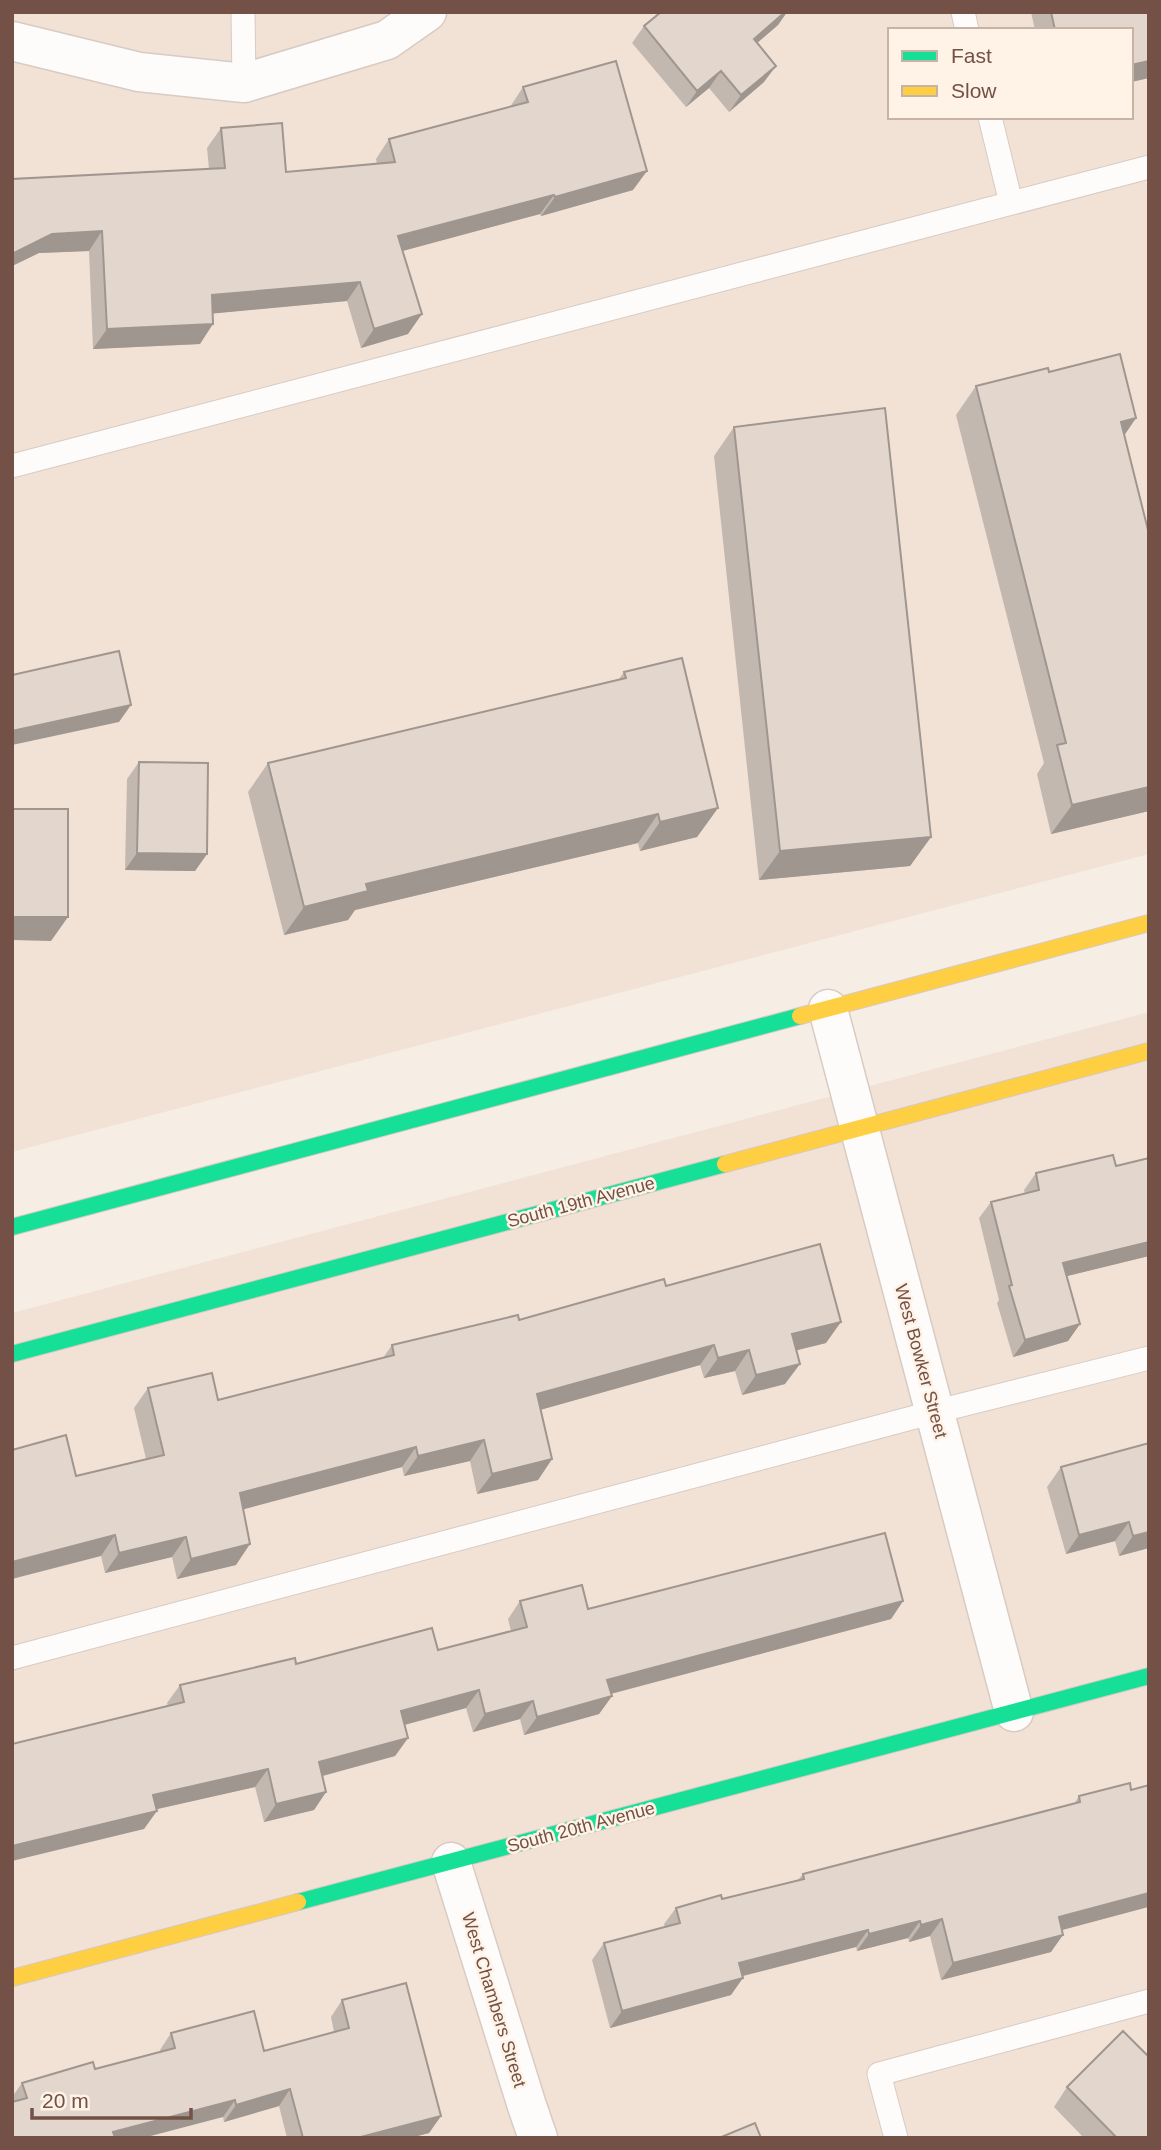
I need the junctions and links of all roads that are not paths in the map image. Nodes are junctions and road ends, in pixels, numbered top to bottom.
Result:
1 (243, 12) edge
2 (427, 12) edge
3 (12, 41) edge
4 (244, 83) junction
5 (990, 119) edge
6 (1149, 167) edge
7 (1011, 203) junction
8 (12, 466) edge
9 (1149, 923) edge
10 (828, 1009) junction
11 (1149, 1051) edge
12 (860, 1128) junction
13 (12, 1227) edge
14 (12, 1354) edge
15 (1149, 1358) edge
16 (934, 1412) junction
17 (12, 1658) edge
18 (1149, 1675) edge
19 (1014, 1712) junction
20 (451, 1862) junction
21 (12, 1978) edge
22 (1149, 2001) edge
23 (538, 2138) edge
24 (896, 2138) edge

1 - 4 lane
2 - 4 street
3 - 4 street
5 - 7 lane
6 - 7 lane
7 - 8 lane
9 - 10 street
10 - 12 street, West Bowker Street
10 - 13 street
11 - 12 street, South 19th Avenue
12 - 14 street, South 19th Avenue
12 - 16 street, West Bowker Street
15 - 16 lane
16 - 17 lane
16 - 19 street, West Bowker Street
18 - 19 street, South 20th Avenue
19 - 20 street, South 20th Avenue
20 - 21 street, South 20th Avenue
20 - 23 street, West Chambers Street
22 - 24 lane

